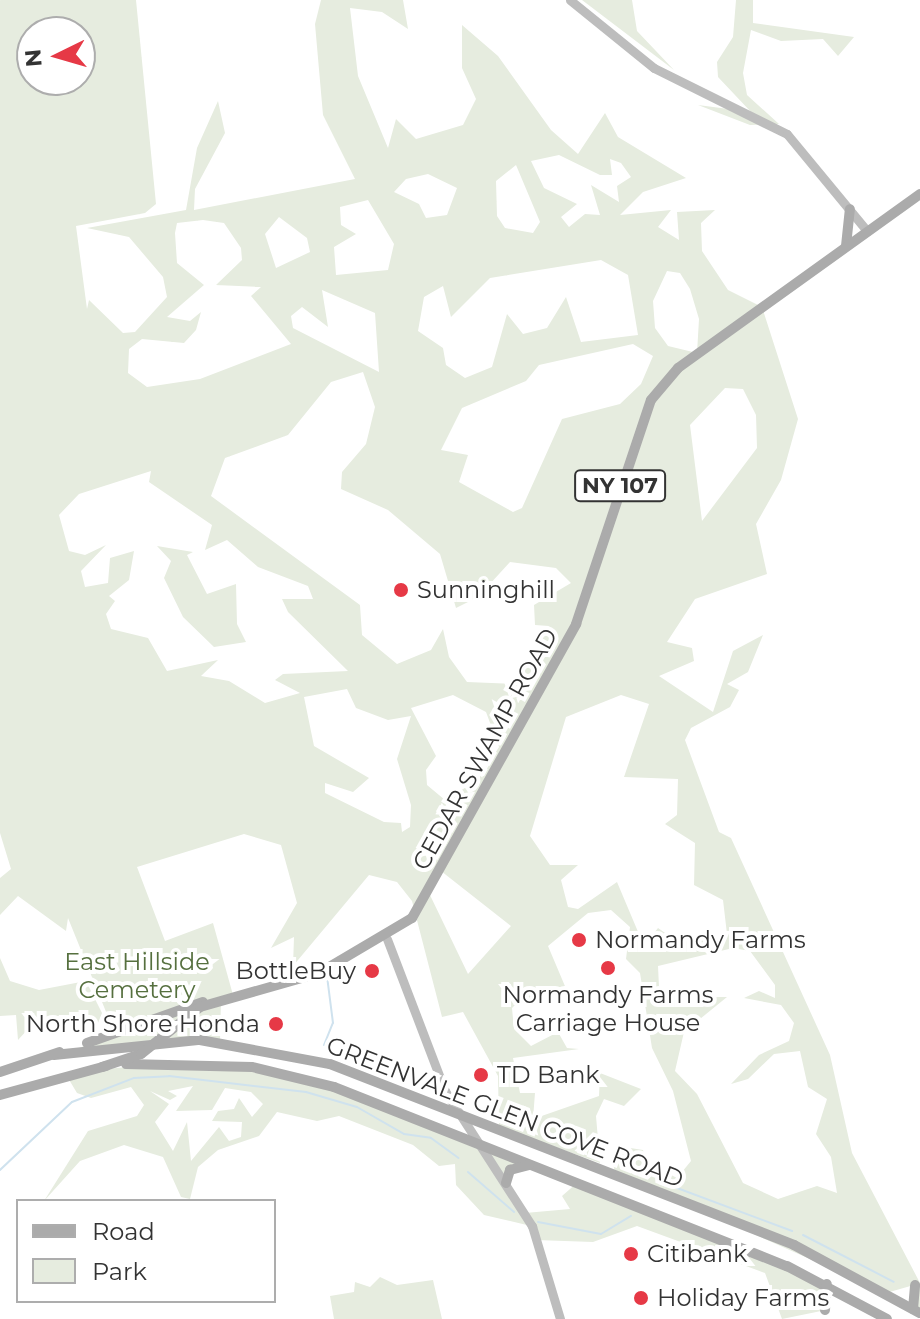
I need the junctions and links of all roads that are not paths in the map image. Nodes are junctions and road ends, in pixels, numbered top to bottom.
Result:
1 (570, 0) edge
2 (920, 194) edge
3 (850, 209) junction
4 (867, 231) junction
5 (846, 246) junction
6 (387, 939) junction
7 (221, 999) junction
8 (196, 1010) junction
9 (163, 1013) junction
10 (171, 1030) junction
11 (160, 1040) junction
12 (200, 1040) junction
13 (54, 1055) junction
14 (102, 1067) junction
15 (0, 1072) edge
16 (0, 1095) edge
17 (456, 1110) junction
18 (476, 1143) junction
19 (533, 1164) junction
20 (506, 1183) junction
21 (827, 1284) junction
22 (915, 1285) dead end
23 (825, 1310) dead end
24 (917, 1311) edge
25 (560, 1319) edge
26 (887, 1319) edge

1 - 3 main road
2 - 4 main road, CEDAR SWAMP ROAD / NY 107
3 - 4 main road
3 - 5 main road
4 - 5 main road, CEDAR SWAMP ROAD / NY 107
5 - 6 main road, CEDAR SWAMP ROAD / NY 107
6 - 7 main road, CEDAR SWAMP ROAD / NY 107
6 - 17 main road
7 - 8 main road, CEDAR SWAMP ROAD / NY 107
7 - 9 main road, CEDAR SWAMP ROAD / NY 107
8 - 10 main road, CEDAR SWAMP ROAD / NY 107
8 - 12 main road
9 - 10 main road
9 - 13 main road, CEDAR SWAMP ROAD / NY 107
10 - 11 main road, CEDAR SWAMP ROAD / NY 107
11 - 12 main road, GREENVALE GLEN COVE ROAD
11 - 13 main road, GREENVALE GLEN COVE ROAD
11 - 14 main road, NY 107
12 - 17 main road, GREENVALE GLEN COVE ROAD
13 - 15 main road, CEDAR SWAMP ROAD / NY 107
14 - 16 main road, NY 107
14 - 18 main road, GREENVALE GLEN COVE ROAD
17 - 18 main road
17 - 24 main road, GREENVALE GLEN COVE ROAD
18 - 19 main road, GREENVALE GLEN COVE ROAD
18 - 20 main road
19 - 20 main road
19 - 21 main road, GREENVALE GLEN COVE ROAD
20 - 25 main road
21 - 23 main road
21 - 26 main road, GREENVALE GLEN COVE ROAD
22 - 24 main road

